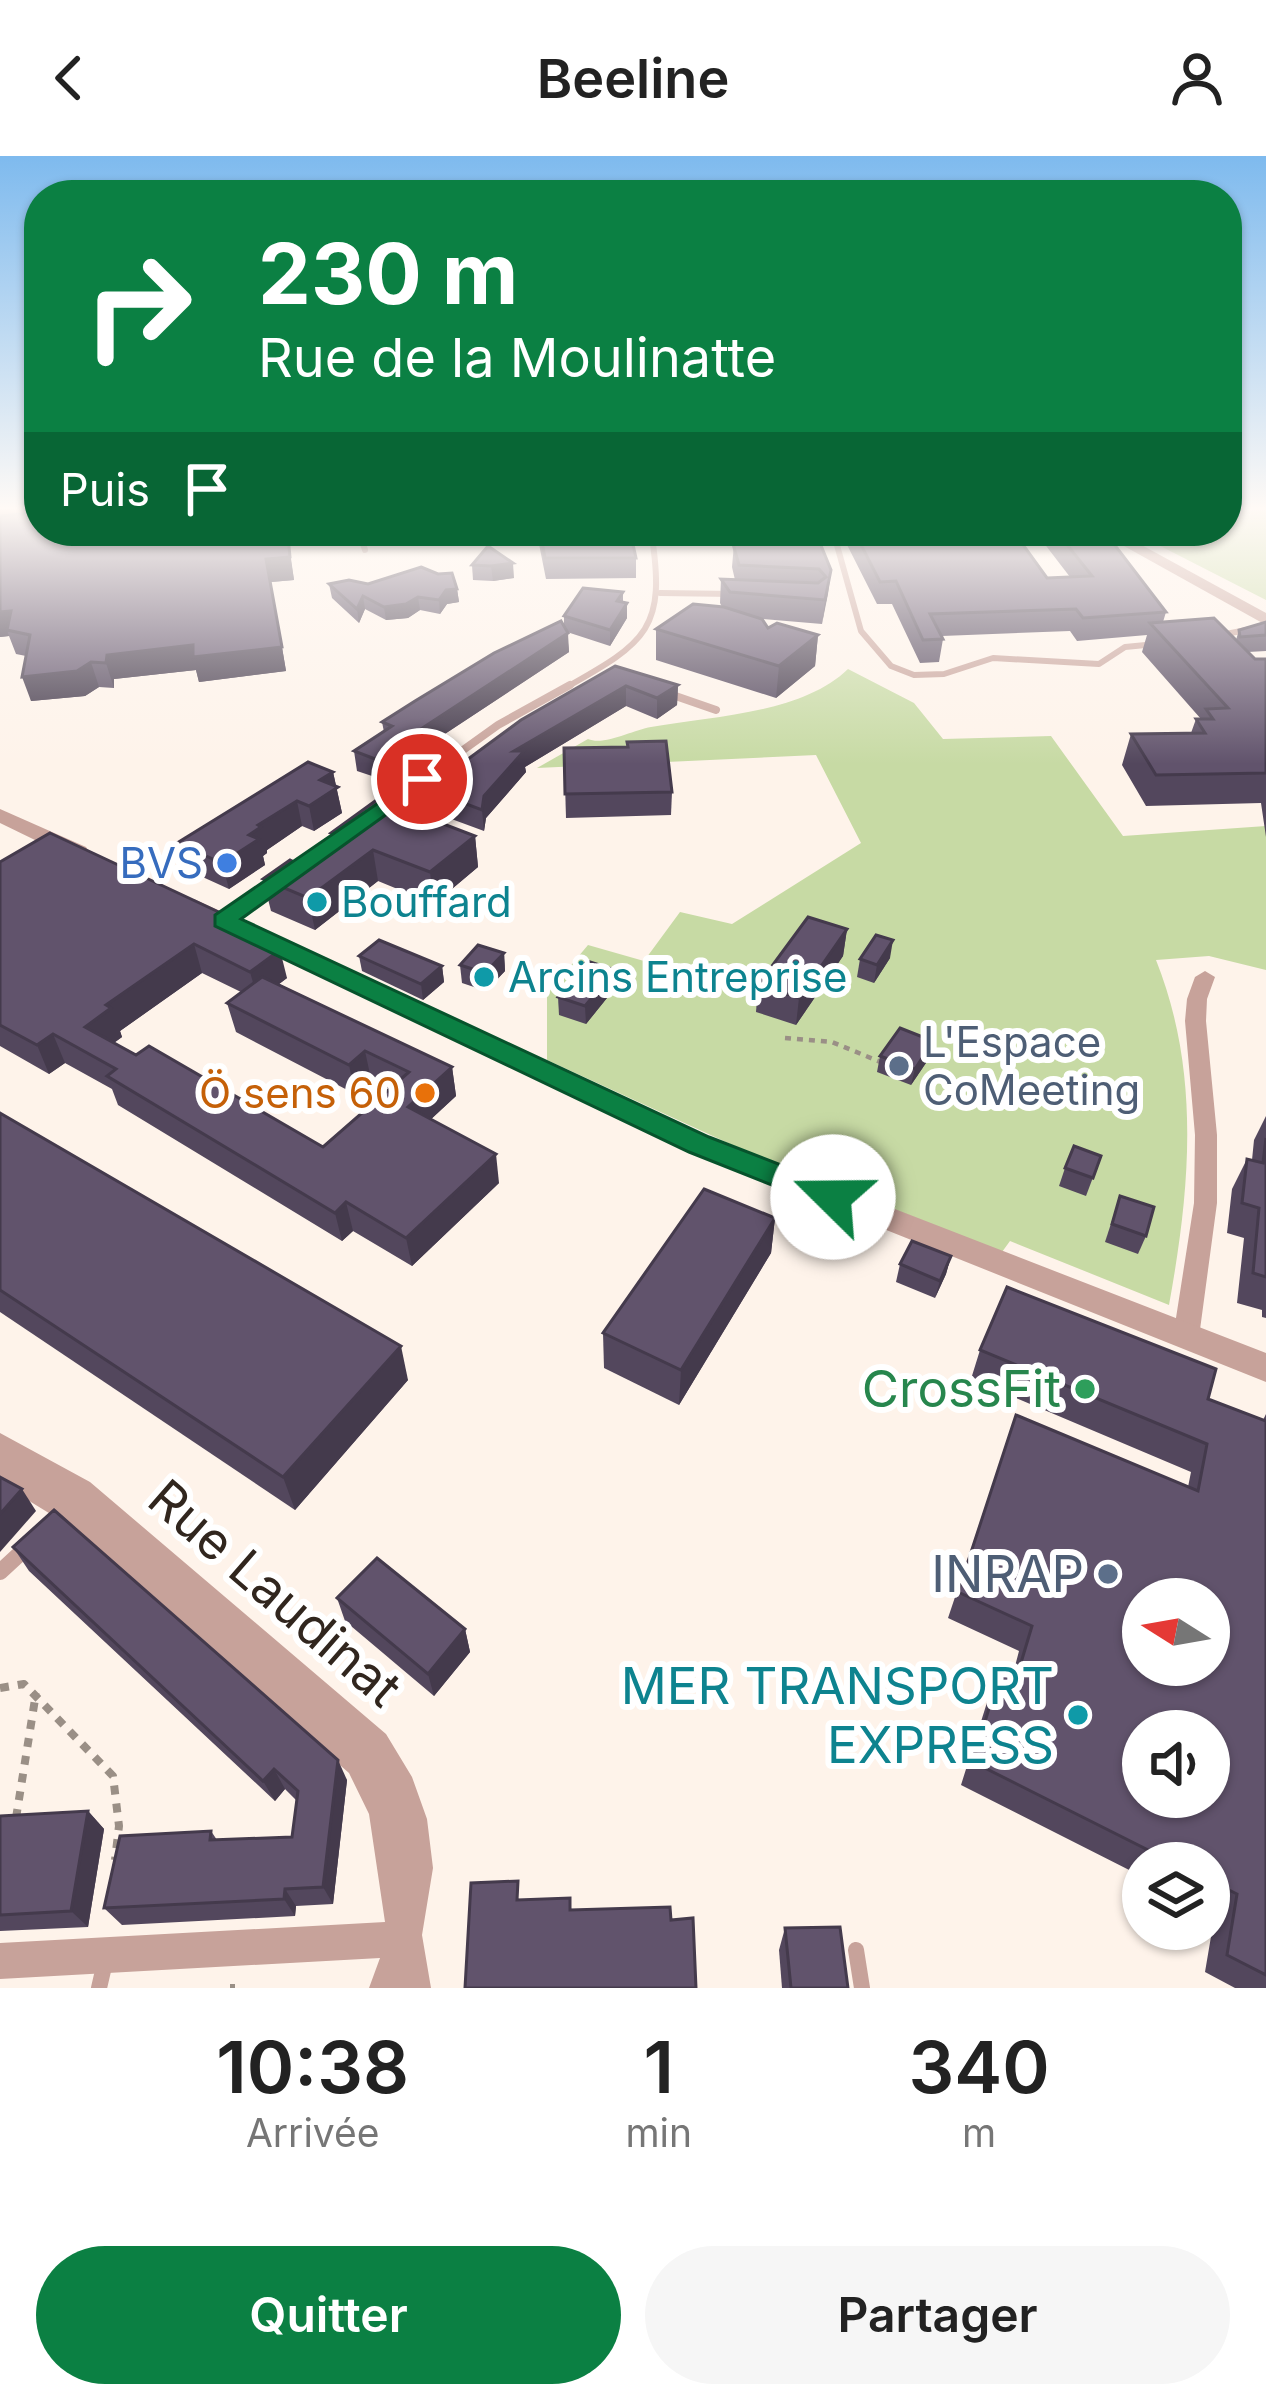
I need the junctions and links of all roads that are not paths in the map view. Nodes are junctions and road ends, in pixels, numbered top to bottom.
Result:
1 (660, 593) edge
2 (682, 593) edge
3 (847, 593) edge
4 (1214, 593) edge
5 (748, 595) edge
6 (652, 622) junction
7 (1266, 623) edge
8 (664, 624) edge
9 (1196, 640) edge
10 (1161, 644) edge
11 (652, 687) edge
12 (716, 710) dead end
13 (0, 815) edge
14 (366, 819) edge
15 (104, 864) edge
16 (292, 872) edge
17 (163, 892) edge
18 (224, 920) junction
19 (1205, 977) dead end
20 (1186, 1337) junction
21 (1266, 1369) edge
22 (0, 1444) edge
23 (0, 1468) edge
24 (34, 1540) edge
25 (0, 1572) edge
26 (406, 1939) junction
27 (856, 1950) dead end
28 (0, 1961) edge
29 (103, 1972) edge
30 (387, 1988) edge
31 (413, 1988) edge
32 (862, 1988) edge

1 - 6 lane
2 - 5 lane
3 - 10 lane
4 - 7 street
6 - 8 lane
6 - 14 lane
7 - 9 lane
11 - 12 lane
13 - 15 street
16 - 18 lane
17 - 18 street
18 - 20 street
19 - 20 street
20 - 21 street
22 - 26 street, Rue Laudinat
23 - 26 street, Rue Laudinat
24 - 25 lane
26 - 29 street
26 - 30 street, Rue Laudinat
26 - 31 street, Rue Laudinat
27 - 32 lane
28 - 29 street

